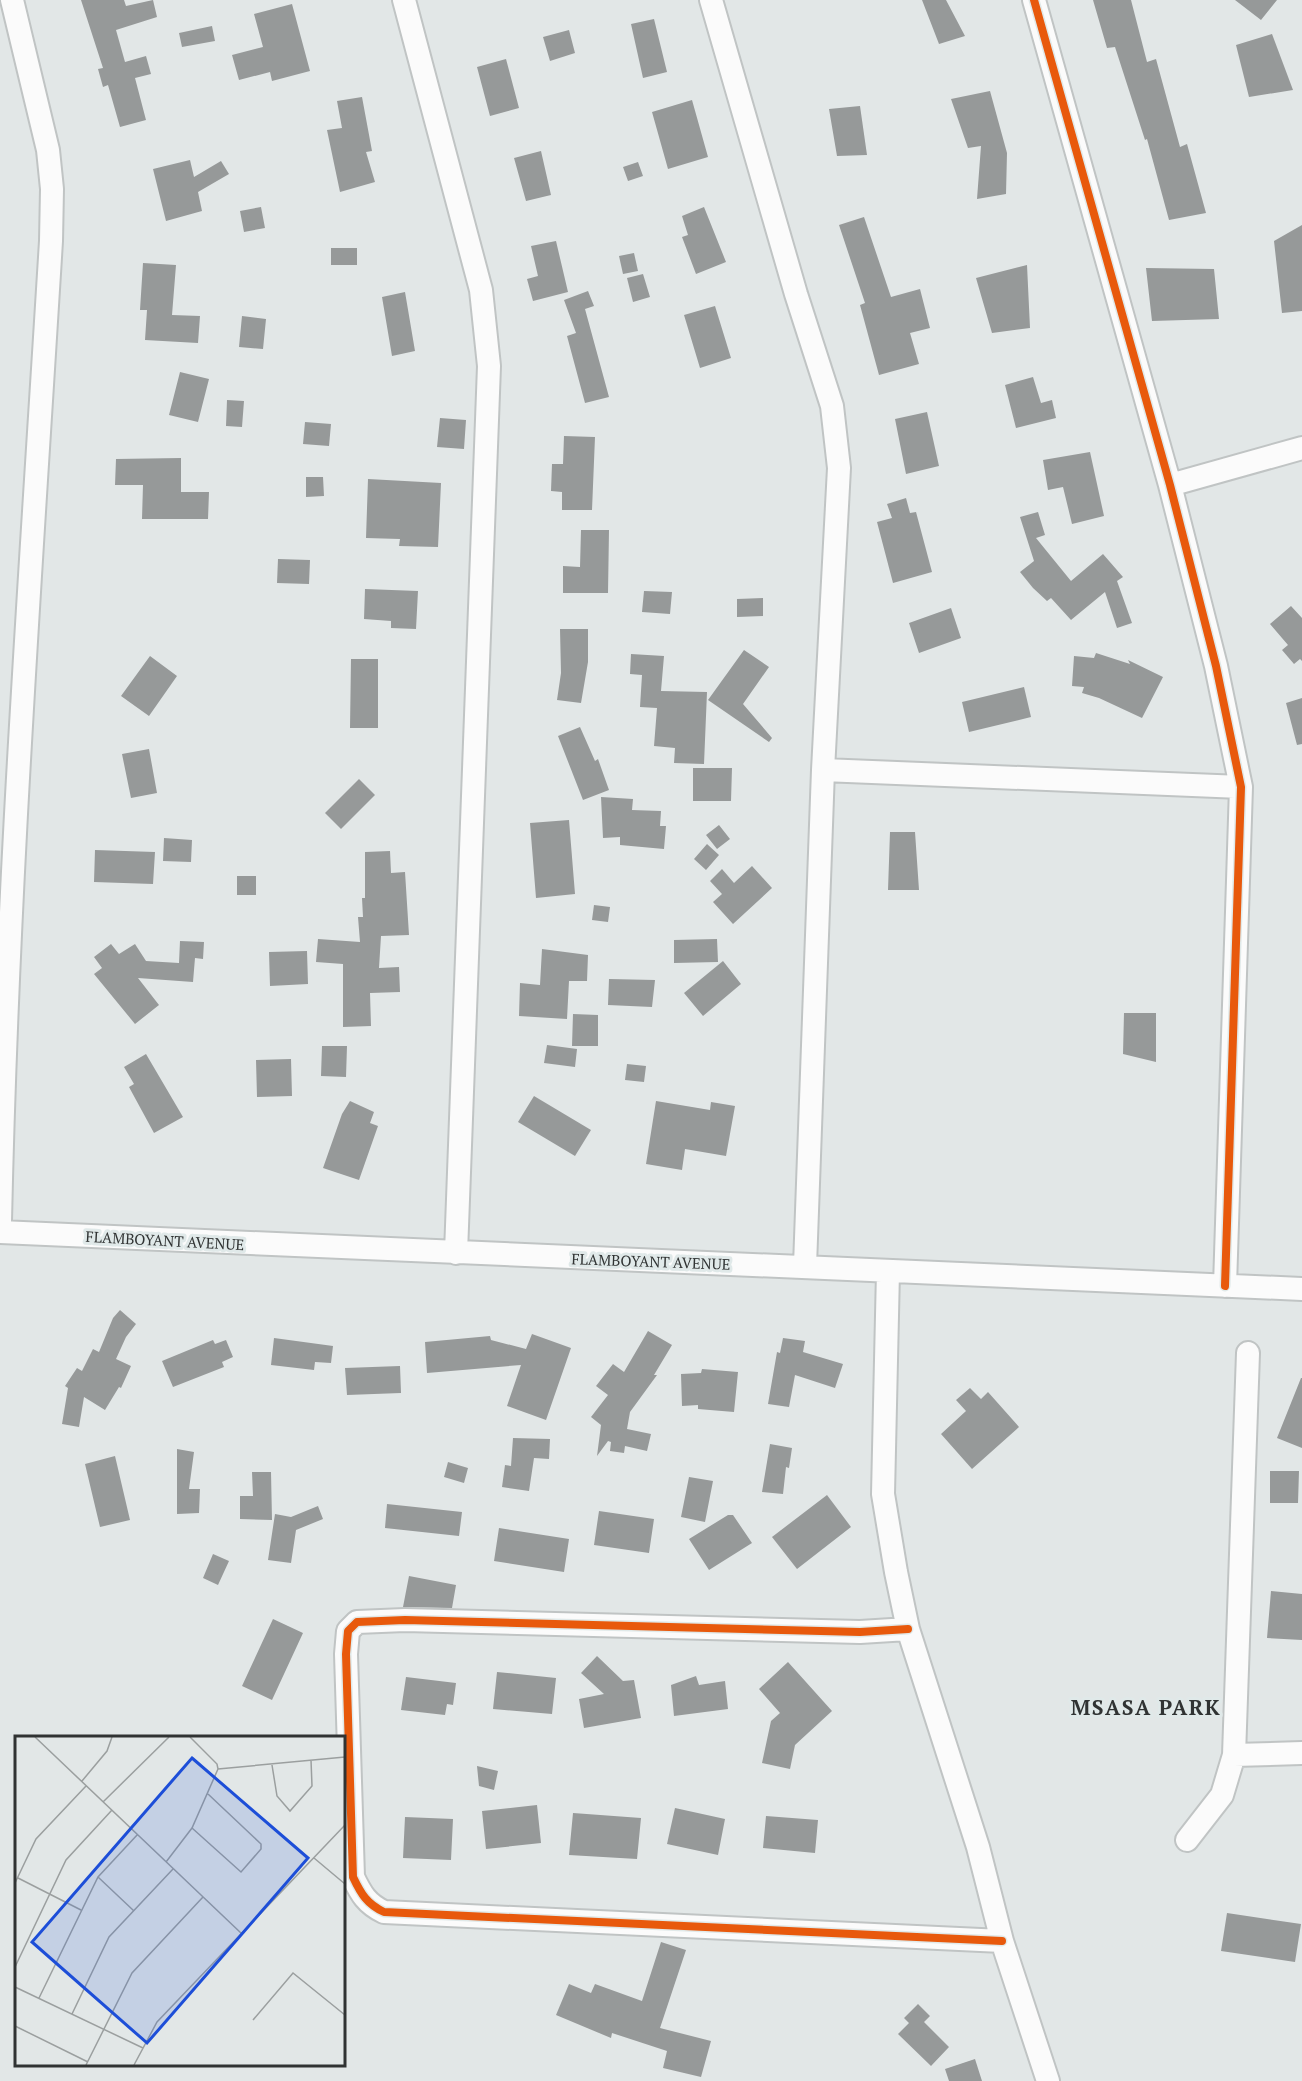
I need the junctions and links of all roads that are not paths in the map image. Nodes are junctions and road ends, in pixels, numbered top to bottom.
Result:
1 (12, 0) edge
2 (404, 0) edge
3 (1034, 0) edge
4 (714, 1) edge
5 (1302, 448) edge
6 (1170, 485) junction
7 (823, 770) junction
8 (1241, 787) junction
9 (0, 1221) edge
10 (0, 1232) edge
11 (456, 1253) junction
12 (805, 1266) junction
13 (888, 1271) junction
14 (1225, 1286) junction
15 (1302, 1289) edge
16 (1248, 1353) dead end
17 (908, 1629) junction
18 (1302, 1753) edge
19 (1234, 1755) junction
20 (1187, 1840) dead end
21 (1002, 1941) junction
22 (1048, 2081) edge

1 - 9 street
2 - 11 street
3 - 6 street
4 - 7 street
5 - 6 street
6 - 8 street
7 - 8 street
7 - 12 street
8 - 14 street
10 - 11 street, FLAMBOYANT AVENUE
11 - 12 street, FLAMBOYANT AVENUE
12 - 13 street, FLAMBOYANT AVENUE
13 - 14 street, FLAMBOYANT AVENUE
13 - 17 street
14 - 15 street, FLAMBOYANT AVENUE
16 - 19 street
17 - 21 street
17 - 21 street
18 - 19 street
19 - 20 street
21 - 22 street

